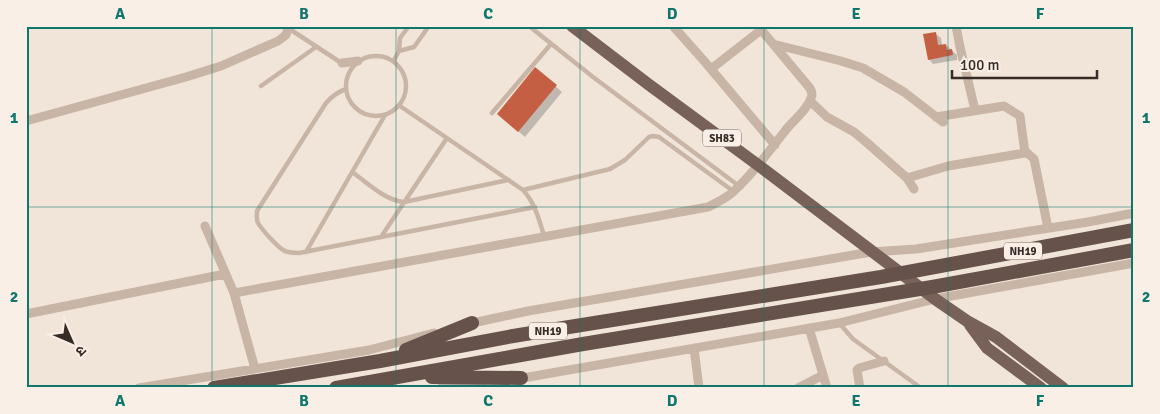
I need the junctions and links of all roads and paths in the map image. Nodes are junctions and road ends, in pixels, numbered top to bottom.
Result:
1 (409, 26) edge
2 (429, 26) edge
3 (529, 26) edge
4 (572, 26) edge
5 (673, 26) edge
6 (956, 26) edge
7 (287, 27) edge
8 (760, 28) edge
9 (551, 44) junction
10 (773, 44) junction
11 (316, 46) junction
12 (399, 51) junction
13 (394, 60) junction
14 (358, 62) junction
15 (342, 63) junction
16 (351, 69) junction
17 (711, 69) junction
18 (261, 86) dead end
19 (346, 89) junction
20 (810, 101) junction
21 (400, 106) junction
22 (975, 110) junction
23 (492, 114) dead end
24 (385, 116) junction
25 (26, 121) edge
26 (447, 138) junction
27 (775, 145) junction
28 (1025, 151) junction
29 (758, 165) junction
30 (352, 172) junction
31 (907, 178) junction
32 (508, 180) junction
33 (736, 189) junction
34 (914, 189) dead end
35 (523, 190) junction
36 (404, 202) junction
37 (535, 207) junction
38 (1134, 213) edge
39 (205, 226) dead end
40 (1048, 228) junction
41 (1134, 230) edge
42 (381, 237) junction
43 (545, 237) junction
44 (1134, 250) edge
45 (306, 252) junction
46 (871, 252) junction
47 (1134, 263) edge
48 (225, 274) junction
49 (234, 293) junction
50 (933, 293) junction
51 (26, 314) edge
52 (967, 321) junction
53 (472, 323) junction
54 (840, 323) junction
55 (809, 328) junction
56 (694, 348) junction
57 (380, 361) junction
58 (884, 361) junction
59 (255, 369) junction
60 (823, 375) junction
61 (400, 376) junction
62 (522, 378) junction
63 (139, 388) edge
64 (214, 388) edge
65 (336, 388) edge
66 (441, 388) edge
67 (699, 388) edge
68 (798, 388) edge
69 (827, 388) edge
70 (860, 388) edge
71 (922, 388) edge
72 (1041, 388) edge
73 (1063, 388) edge

1 - 12 lane
2 - 12 lane
3 - 9 lane
4 - 29 main road, SH83
5 - 17 street
6 - 22 street
7 - 11 lane
7 - 25 street
8 - 10 street
8 - 17 street
9 - 23 lane
9 - 33 lane
10 - 20 street
10 - 22 street
11 - 15 lane
11 - 18 lane
12 - 13 lane
13 - 14 lane
13 - 21 lane
14 - 15 street
14 - 16 lane
15 - 16 lane
16 - 19 lane
17 - 27 street
19 - 24 lane
19 - 45 lane
20 - 27 street
20 - 31 street
21 - 24 lane
21 - 26 lane
22 - 28 street
24 - 30 lane
26 - 32 lane
26 - 36 lane
27 - 29 street
28 - 31 street
28 - 40 street
29 - 33 street
29 - 46 main road, SH83
30 - 36 lane
30 - 45 lane
31 - 34 street
32 - 35 lane
32 - 36 lane
33 - 35 lane
33 - 43 street
35 - 37 lane
36 - 42 lane
37 - 42 lane
37 - 43 lane
38 - 40 street
39 - 48 street
40 - 46 street
41 - 57 highway, NH19
42 - 45 lane
43 - 49 street
44 - 50 highway, NH19
46 - 50 main road, SH83
46 - 53 street
47 - 50 street
48 - 49 street
48 - 51 street
49 - 59 street
50 - 52 main road, SH83
50 - 54 street
50 - 61 highway, NH19
52 - 72 main road, SH83
52 - 73 main road, SH83
53 - 57 highway
53 - 59 street
54 - 55 street
54 - 58 lane
55 - 56 street
55 - 60 street
56 - 62 street
56 - 67 street
57 - 64 highway, NH19
58 - 70 street
58 - 71 lane
59 - 63 street
60 - 68 street
60 - 69 street
61 - 62 highway
61 - 65 highway, NH19
62 - 66 street

